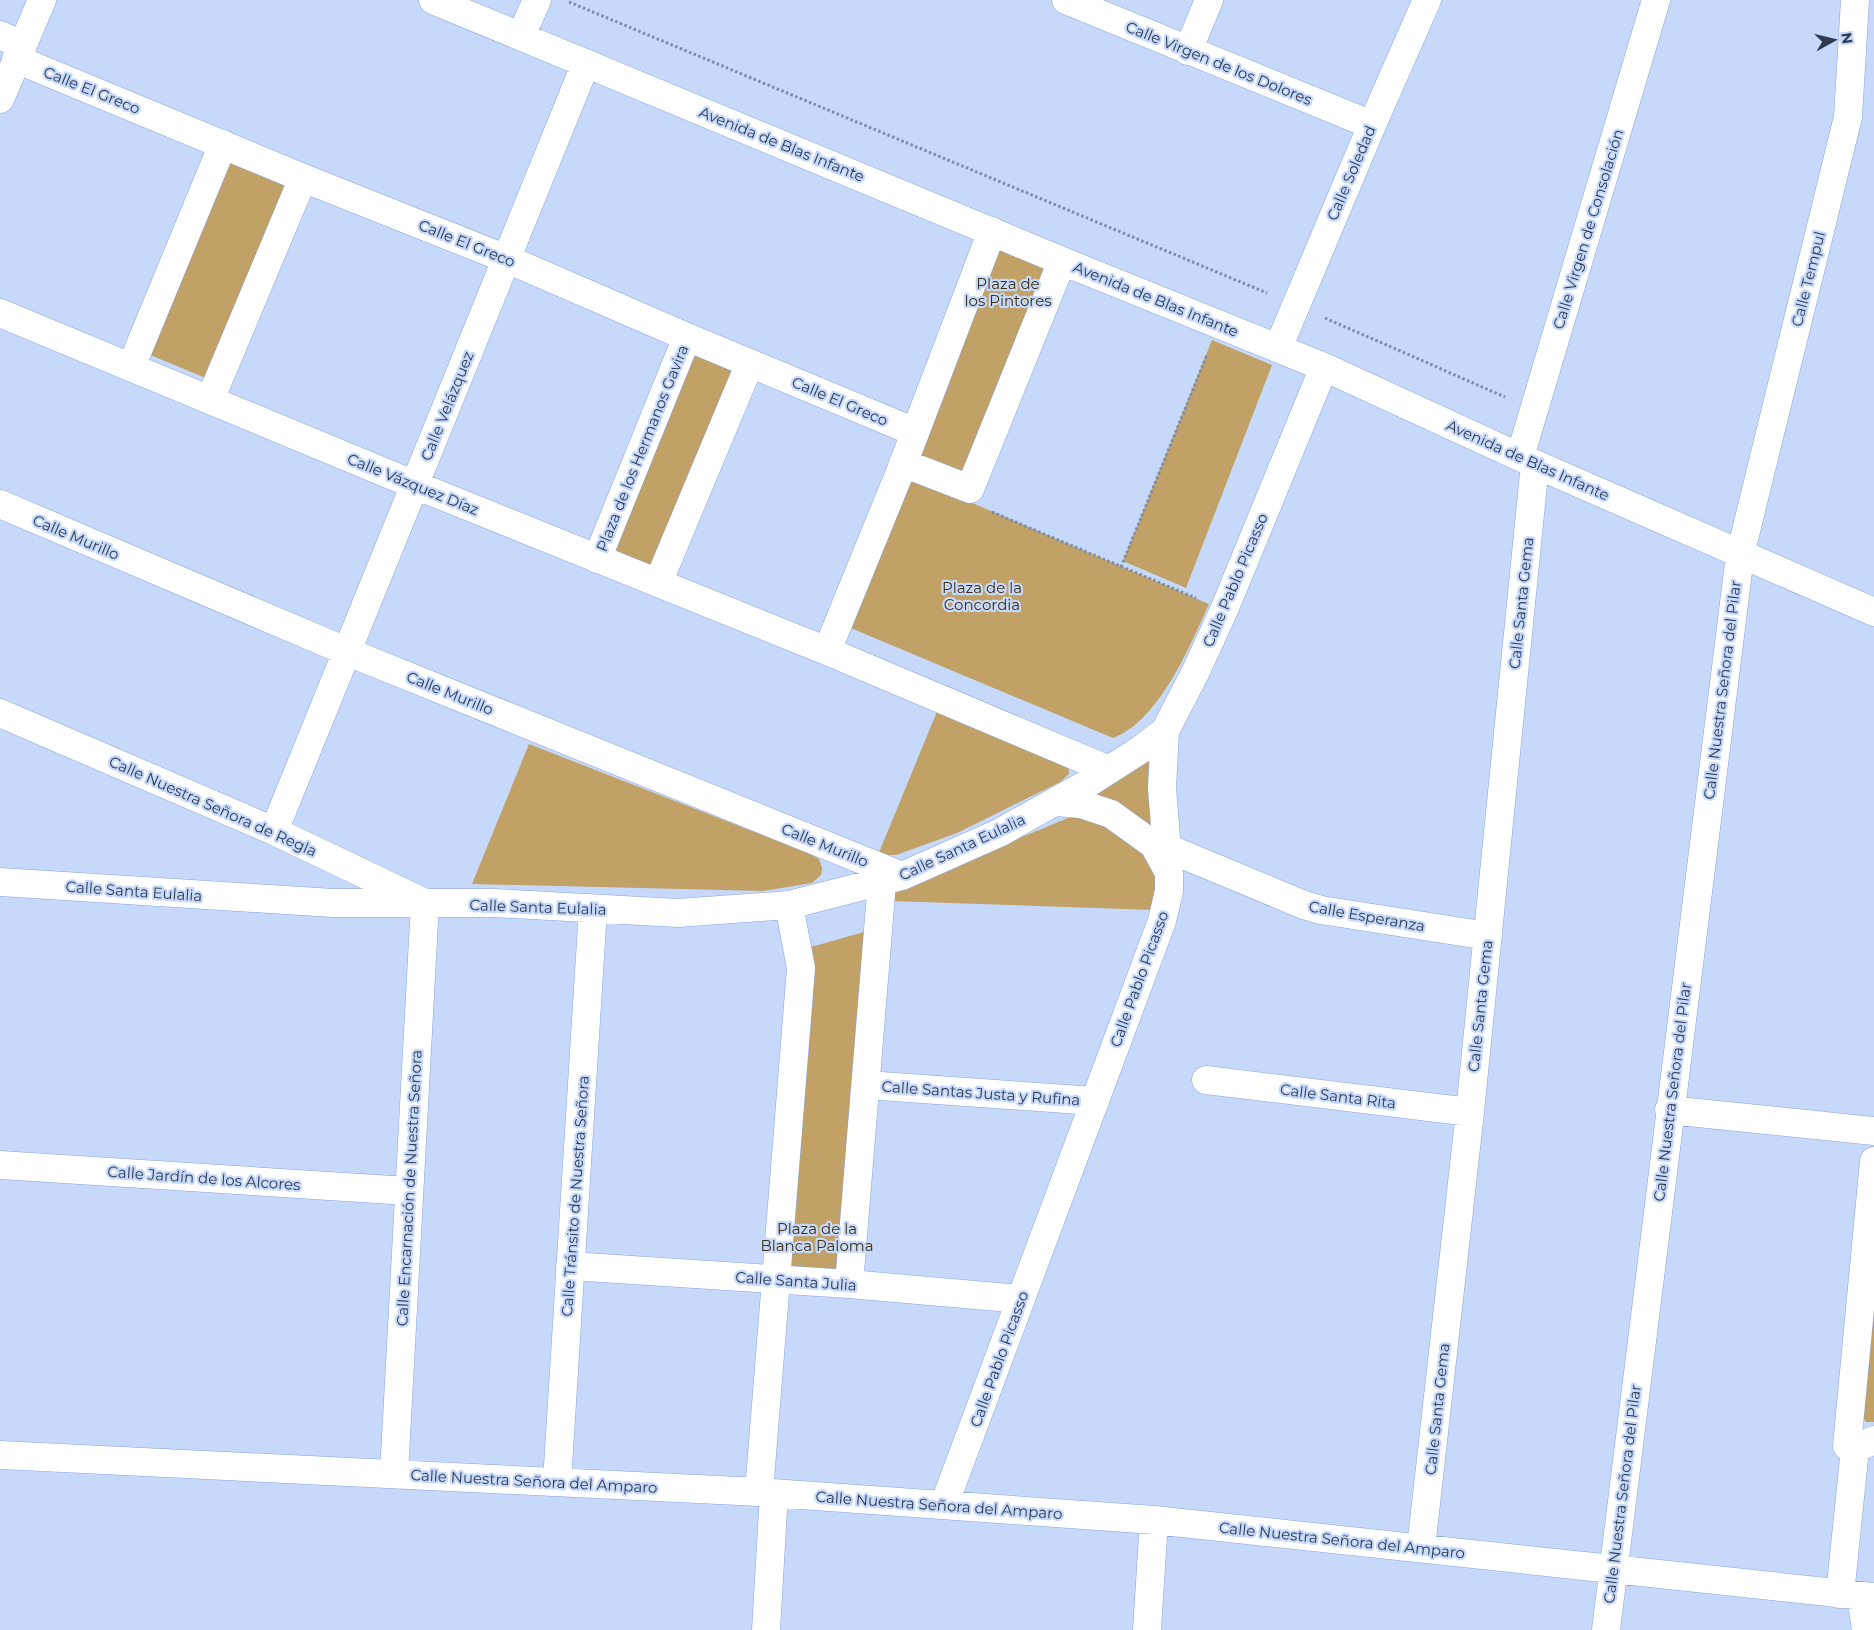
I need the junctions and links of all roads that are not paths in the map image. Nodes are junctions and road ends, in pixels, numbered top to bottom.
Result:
1 (42, 0) edge
2 (433, 0) edge
3 (537, 0) edge
4 (1066, 0) edge
5 (1209, 0) edge
6 (1427, 0) edge
7 (1656, 0) edge
8 (1855, 0) edge
9 (521, 36) junction
10 (13, 46) edge
11 (1188, 51) junction
12 (586, 63) junction
13 (0, 99) edge
14 (1372, 125) junction
15 (223, 144) junction
16 (302, 178) junction
17 (992, 231) junction
18 (507, 259) junction
19 (1062, 260) junction
20 (0, 312) edge
21 (687, 337) junction
22 (1278, 348) junction
23 (750, 363) junction
24 (131, 367) junction
25 (1324, 367) junction
26 (210, 400) junction
27 (915, 432) junction
28 (1527, 461) junction
29 (903, 463) junction
30 (415, 485) junction
31 (0, 504) edge
32 (1740, 554) junction
33 (597, 559) junction
34 (658, 583) junction
35 (1874, 612) edge
36 (827, 651) junction
37 (348, 652) junction
38 (0, 713) edge
39 (1165, 731) junction
40 (1109, 770) junction
41 (1056, 802) junction
42 (274, 831) junction
43 (1167, 848) junction
44 (1169, 875) junction
45 (892, 879) junction
46 (0, 882) edge
47 (425, 903) junction
48 (789, 905) junction
49 (593, 909) junction
50 (1488, 936) junction
51 (1206, 1080) dead end
52 (866, 1085) junction
53 (1095, 1101) junction
54 (1670, 1110) junction
55 (1470, 1112) junction
56 (1874, 1131) edge
57 (1874, 1161) edge
58 (0, 1165) edge
59 (408, 1191) junction
60 (570, 1266) junction
61 (776, 1279) junction
62 (849, 1284) junction
63 (1021, 1299) junction
64 (1865, 1444) edge
65 (0, 1455) edge
66 (394, 1474) junction
67 (557, 1482) junction
68 (767, 1492) junction
69 (944, 1505) junction
70 (1154, 1520) junction
71 (1421, 1548) junction
72 (1613, 1568) junction
73 (1858, 1596) edge
74 (766, 1630) edge
75 (1147, 1630) edge
76 (1606, 1630) edge
77 (1866, 1630) edge

1 - 10 street
2 - 9 street, Avenida de Blas Infante
3 - 9 street
4 - 11 street, Calle Virgen de los Dolores
5 - 11 street
6 - 14 street, Calle Soledad
7 - 28 street, Calle Virgen de Consolación
8 - 32 street, Calle Tempul
9 - 12 street, Avenida de Blas Infante
10 - 13 street
10 - 15 street, Calle El Greco
11 - 14 street, Calle Virgen de los Dolores
12 - 17 street, Avenida de Blas Infante
12 - 18 street, Calle Velázquez
14 - 22 street, Calle Soledad
15 - 16 street, Calle El Greco
15 - 24 street
16 - 18 street, Calle El Greco
16 - 26 street
17 - 19 street, Avenida de Blas Infante
17 - 27 street
18 - 21 street, Calle El Greco
18 - 30 street, Calle Velázquez
19 - 22 street, Avenida de Blas Infante
19 - 29 street
20 - 24 street, Calle Vázquez Díaz
21 - 23 street, Calle El Greco
21 - 33 street, Plaza de los Hermanos Gavira
22 - 25 street, Avenida de Blas Infante
23 - 27 street, Calle El Greco
23 - 34 street
24 - 26 street, Calle Vázquez Díaz
25 - 28 street, Avenida de Blas Infante
25 - 39 street, Calle Pablo Picasso
26 - 30 street, Calle Vázquez Díaz
27 - 29 street
28 - 32 street, Avenida de Blas Infante
28 - 50 street, Calle Santa Gema
29 - 36 street
30 - 33 street, Calle Vázquez Díaz
30 - 37 street, Calle Velázquez
31 - 37 street, Calle Murillo
32 - 35 street, Avenida de Blas Infante
32 - 54 street, Calle Nuestra Señora del Pilar
33 - 34 street, Calle Vázquez Díaz
34 - 36 street, Calle Vázquez Díaz
36 - 40 street, Calle Vázquez Díaz
37 - 42 street, Calle Velázquez
37 - 45 street, Calle Murillo
38 - 42 street, Calle Nuestra Señora de Regla
39 - 40 street, Calle Santa Eulalia
39 - 43 street, Calle Pablo Picasso
40 - 41 street, Calle Santa Eulalia
41 - 44 street
41 - 45 street, Calle Santa Eulalia
42 - 47 street, Calle Nuestra Señora de Regla
43 - 44 street, Calle Pablo Picasso
43 - 50 street, Calle Esperanza
44 - 53 street, Calle Pablo Picasso
45 - 48 street, Calle Santa Eulalia
45 - 52 street
46 - 47 street, Calle Santa Eulalia
47 - 49 street, Calle Santa Eulalia
47 - 59 street, Calle Encarnación de Nuestra Señora
48 - 49 street, Calle Santa Eulalia
48 - 61 street
49 - 60 street, Calle Tránsito de Nuestra Señora
50 - 55 street, Calle Santa Gema
51 - 55 street, Calle Santa Rita
52 - 53 street, Calle Santas Justa y Rufina
52 - 62 street
53 - 63 street, Calle Pablo Picasso
54 - 56 street
54 - 72 street, Calle Nuestra Señora del Pilar
55 - 71 street, Calle Santa Gema
57 - 64 street
58 - 59 street, Calle Jardín de los Alcores
59 - 66 street, Calle Encarnación de Nuestra Señora
60 - 61 street, Calle Santa Julia
60 - 67 street, Calle Tránsito de Nuestra Señora
61 - 62 street, Calle Santa Julia
61 - 68 street
62 - 63 street, Calle Santa Julia
63 - 69 street, Calle Pablo Picasso
64 - 73 street
65 - 66 street, Calle Nuestra Señora del Amparo
66 - 67 street, Calle Nuestra Señora del Amparo
67 - 68 street, Calle Nuestra Señora del Amparo
68 - 69 street, Calle Nuestra Señora del Amparo
68 - 74 street
69 - 70 street, Calle Nuestra Señora del Amparo
70 - 71 street, Calle Nuestra Señora del Amparo
70 - 75 street
71 - 72 street, Calle Nuestra Señora del Amparo
72 - 73 street, Calle Nuestra Señora del Amparo
72 - 76 street, Calle Nuestra Señora del Pilar
73 - 77 street

